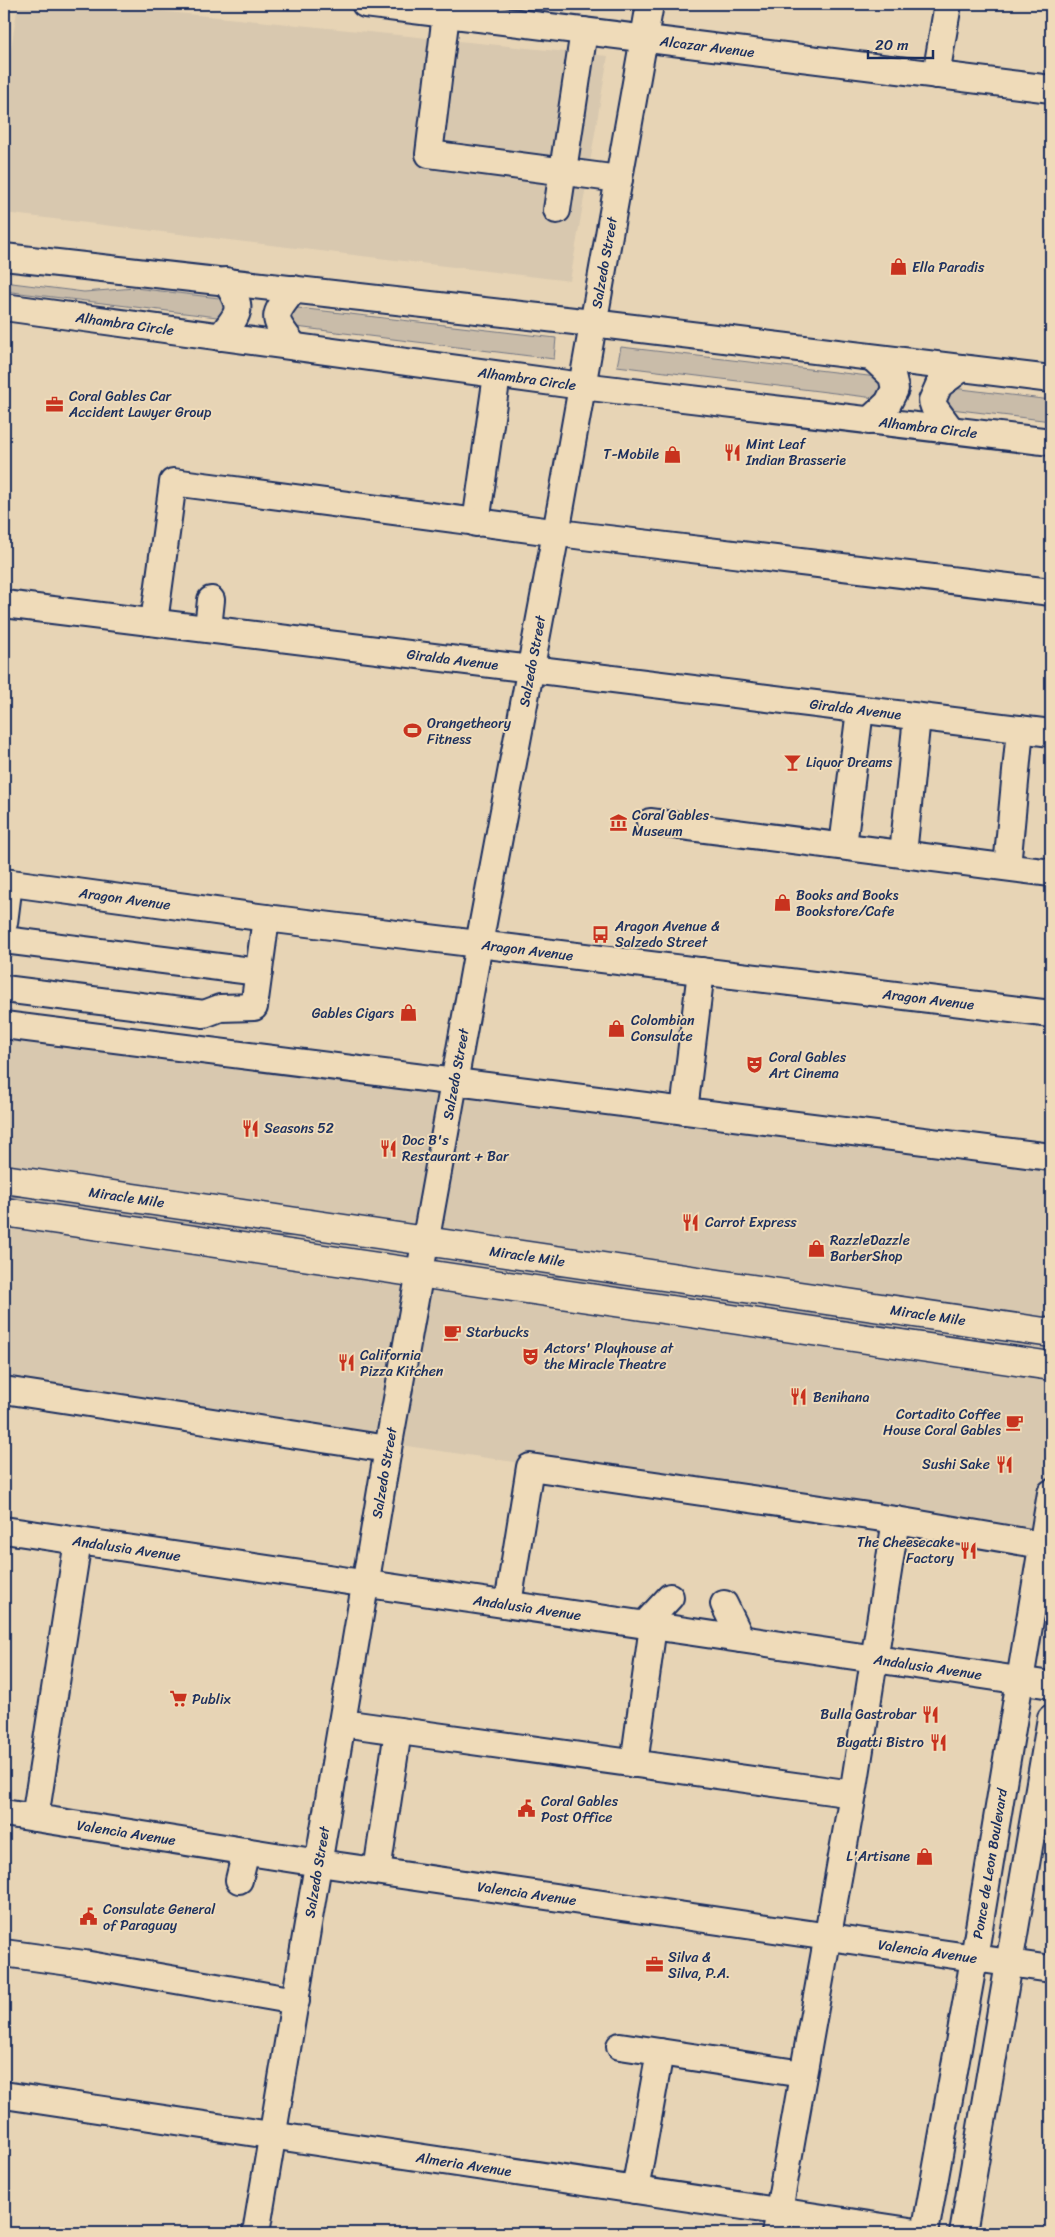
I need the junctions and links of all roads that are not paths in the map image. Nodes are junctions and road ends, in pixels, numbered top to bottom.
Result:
1 (364, 4) edge
2 (650, 4) edge
3 (948, 4) edge
4 (446, 14) junction
5 (584, 31) junction
6 (644, 39) junction
7 (936, 75) junction
8 (1051, 89) edge
9 (564, 171) junction
10 (619, 179) junction
11 (557, 210) dead end
12 (4, 257) edge
13 (226, 281) junction
14 (294, 289) junction
15 (4, 306) edge
16 (592, 323) junction
17 (220, 337) junction
18 (294, 346) junction
19 (873, 358) junction
20 (962, 368) junction
21 (497, 374) junction
22 (1051, 379) edge
23 (582, 386) junction
24 (870, 421) junction
25 (951, 430) junction
26 (1051, 442) edge
27 (476, 523) junction
28 (556, 533) junction
29 (1051, 592) edge
30 (212, 600) dead end
31 (4, 604) edge
32 (154, 622) junction
33 (208, 628) junction
34 (529, 669) junction
35 (860, 710) junction
36 (917, 717) junction
37 (1020, 729) junction
38 (1051, 733) edge
39 (650, 822) dead end
40 (843, 846) junction
41 (902, 854) junction
42 (1007, 867) junction
43 (1051, 873) edge
44 (6, 883) edge
45 (266, 918) junction
46 (4, 923) edge
47 (4, 940) edge
48 (479, 944) junction
49 (701, 971) junction
50 (259, 972) junction
51 (4, 989) edge
52 (1051, 1014) edge
53 (4, 1025) edge
54 (454, 1081) junction
55 (684, 1111) junction
56 (1051, 1157) edge
57 (4, 1179) edge
58 (4, 1212) edge
59 (426, 1240) junction
60 (420, 1273) junction
61 (1051, 1333) edge
62 (1051, 1366) edge
63 (4, 1390) edge
64 (305, 1453) dead end
65 (387, 1458) junction
66 (1051, 1492) edge
67 (896, 1520) junction
68 (4, 1530) edge
69 (78, 1541) junction
70 (1042, 1545) junction
71 (366, 1583) junction
72 (670, 1597) dead end
73 (508, 1604) junction
74 (724, 1604) dead end
75 (649, 1626) junction
76 (741, 1639) junction
77 (875, 1659) junction
78 (1019, 1680) junction
79 (1051, 1685) edge
80 (1051, 1718) edge
81 (342, 1723) junction
82 (398, 1731) junction
83 (634, 1764) junction
84 (853, 1794) junction
85 (4, 1813) edge
86 (35, 1818) junction
87 (246, 1851) junction
88 (319, 1863) junction
89 (377, 1871) junction
90 (239, 1880) dead end
91 (828, 1937) junction
92 (4, 1953) edge
93 (973, 1958) junction
94 (1010, 1963) junction
95 (1051, 1969) edge
96 (296, 2001) junction
97 (620, 2046) dead end
98 (660, 2052) junction
99 (803, 2074) junction
100 (4, 2095) edge
101 (273, 2136) junction
102 (635, 2190) junction
103 (777, 2222) edge
104 (256, 2233) edge
105 (924, 2233) edge
106 (962, 2233) edge

1 - 4 street, Alcazar Avenue
2 - 6 street, Salzedo Street
3 - 7 street
4 - 5 street, Alcazar Avenue
4 - 9 street
5 - 6 street, Alcazar Avenue
5 - 9 street
6 - 7 street, Alcazar Avenue
6 - 10 street, Salzedo Street
7 - 8 street, Alcazar Avenue
9 - 10 street
9 - 11 street
10 - 16 street, Salzedo Street
12 - 13 street
13 - 14 street
13 - 17 street
14 - 16 street
14 - 18 street
15 - 17 street, Alhambra Circle
16 - 19 street
16 - 23 street, Salzedo Street
17 - 18 street, Alhambra Circle
18 - 21 street, Alhambra Circle
19 - 20 street
19 - 24 street
20 - 22 street
20 - 25 street
21 - 23 street, Alhambra Circle
21 - 27 street
23 - 24 street, Alhambra Circle
23 - 28 street, Salzedo Street
24 - 25 street, Alhambra Circle
25 - 26 street, Alhambra Circle
27 - 28 street
27 - 32 street
28 - 29 street
28 - 34 street, Salzedo Street
30 - 33 street
31 - 32 street, Giralda Avenue
32 - 33 street, Giralda Avenue
33 - 34 street, Giralda Avenue
34 - 35 street, Giralda Avenue
34 - 48 street, Salzedo Street
35 - 36 street, Giralda Avenue
35 - 40 street
36 - 37 street, Giralda Avenue
36 - 41 street
37 - 38 street, Giralda Avenue
37 - 42 street
39 - 40 street
40 - 41 street
41 - 42 street
42 - 43 street
44 - 45 street, Aragon Avenue
44 - 46 street
45 - 48 street, Aragon Avenue
45 - 50 street
47 - 50 street
48 - 49 street, Aragon Avenue
48 - 54 street, Salzedo Street
49 - 52 street, Aragon Avenue
49 - 55 street
50 - 51 street
53 - 54 street
54 - 55 street
54 - 59 street, Salzedo Street
55 - 56 street
57 - 59 main road, Miracle Mile
58 - 60 main road
59 - 60 street, Salzedo Street
59 - 61 main road, Miracle Mile
60 - 62 main road
60 - 65 street, Salzedo Street
63 - 65 street
64 - 65 street
65 - 71 street, Salzedo Street
66 - 70 street, Ponce de Leon Boulevard
67 - 70 street
67 - 73 street
67 - 77 street
68 - 69 street, Andalusia Avenue
69 - 71 street, Andalusia Avenue
69 - 86 street
70 - 78 street, Ponce de Leon Boulevard
71 - 73 street, Andalusia Avenue
71 - 81 street, Salzedo Street
72 - 75 street
73 - 75 street, Andalusia Avenue
74 - 76 street
75 - 76 street, Andalusia Avenue
75 - 83 street
76 - 77 street, Andalusia Avenue
77 - 78 street, Andalusia Avenue
77 - 84 street
78 - 79 street, Andalusia Avenue
78 - 93 street, Ponce de Leon Boulevard
80 - 94 street
81 - 82 street
81 - 88 street, Salzedo Street
82 - 83 street
82 - 89 street
83 - 84 street
84 - 91 street
85 - 86 street, Valencia Avenue
86 - 87 street, Valencia Avenue
87 - 88 street, Valencia Avenue
87 - 90 street
88 - 89 street, Valencia Avenue
88 - 96 street, Salzedo Street
89 - 91 street, Valencia Avenue
91 - 93 street, Valencia Avenue
91 - 99 street
92 - 96 street
93 - 94 street, Valencia Avenue
93 - 105 street, Ponce de Leon Boulevard
94 - 95 street, Valencia Avenue
94 - 106 street
96 - 101 street, Salzedo Street
97 - 98 street
98 - 99 street
98 - 102 street
99 - 103 street
100 - 101 street, Almeria Avenue
101 - 102 street, Almeria Avenue
101 - 104 street, Salzedo Street
102 - 103 street, Almeria Avenue
103 - 105 street, Almeria Avenue

